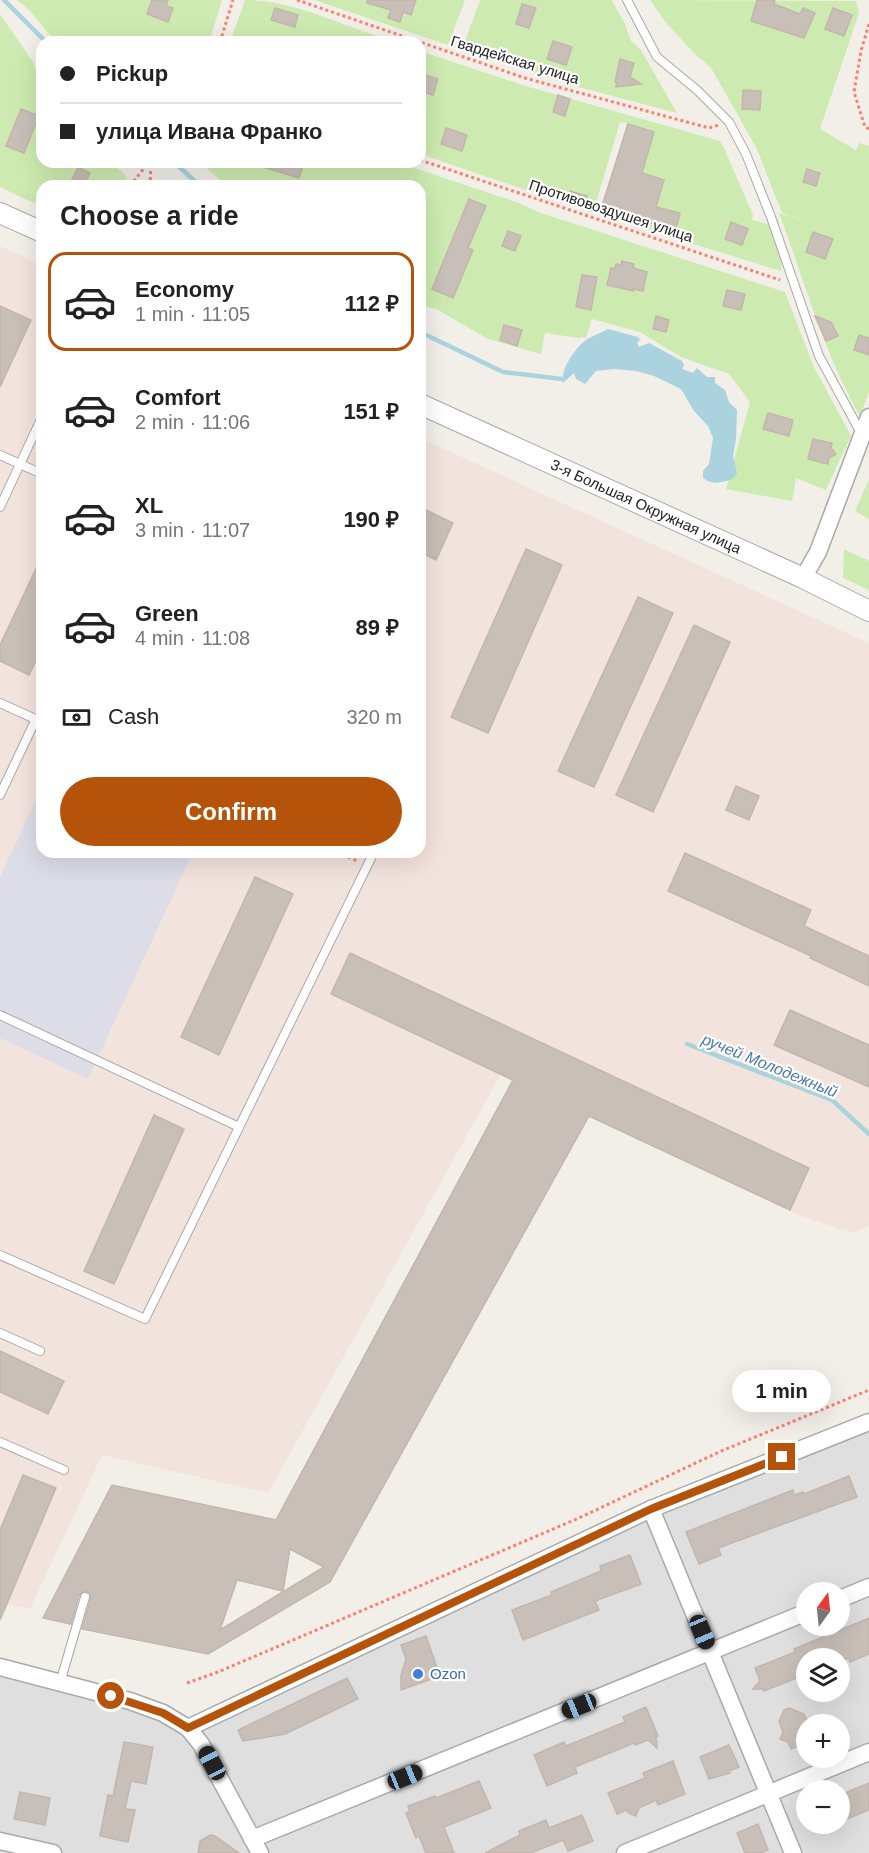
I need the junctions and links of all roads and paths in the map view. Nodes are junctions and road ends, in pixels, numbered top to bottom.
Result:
1 (233, 0) edge
2 (297, 0) edge
3 (627, 0) edge
4 (869, 24) edge
5 (222, 36) edge
6 (402, 36) edge
7 (426, 44) edge
8 (729, 122) junction
9 (869, 129) edge
10 (426, 162) edge
11 (145, 168) edge
12 (135, 180) edge
13 (0, 213) edge
14 (36, 229) edge
15 (794, 285) junction
16 (426, 407) edge
17 (869, 417) edge
18 (36, 430) edge
19 (861, 434) junction
20 (0, 455) edge
21 (20, 464) junction
22 (36, 471) edge
23 (0, 507) edge
24 (803, 578) junction
25 (869, 611) edge
26 (0, 703) edge
27 (36, 719) edge
28 (36, 726) edge
29 (0, 795) edge
30 (350, 858) edge
31 (371, 858) edge
32 (368, 866) junction
33 (0, 1015) edge
34 (239, 1127) junction
35 (0, 1255) edge
36 (0, 1334) edge
37 (40, 1351) dead end
38 (869, 1390) edge
39 (869, 1422) edge
40 (0, 1442) edge
41 (64, 1470) dead end
42 (651, 1509) junction
43 (869, 1587) edge
44 (850, 1595) edge
45 (86, 1597) dead end
46 (796, 1617) edge
47 (710, 1652) junction
48 (0, 1667) edge
49 (60, 1683) junction
50 (187, 1683) dead end
51 (188, 1728) junction
52 (869, 1752) edge
53 (769, 1793) junction
54 (0, 1841) edge
55 (256, 1846) edge
56 (53, 1853) edge
57 (625, 1853) edge
58 (793, 1853) edge

1 - 5 path
2 - 6 path, Гвардейская улица
3 - 8 lane
4 - 9 path
7 - 8 path, Гвардейская улица
8 - 15 lane
10 - 15 path, Противовоздушея улица
11 - 12 path
13 - 14 street
15 - 19 lane
16 - 24 street, 3-я Большая Окружная улица
17 - 19 street
18 - 21 lane
19 - 24 street
20 - 21 lane
21 - 22 lane
21 - 23 lane
24 - 25 street, 3-я Большая Окружная улица
26 - 27 lane
28 - 29 lane
30 - 32 path
31 - 32 lane
32 - 34 lane
33 - 34 lane
34 - 35 lane
36 - 37 lane
38 - 50 path
39 - 42 street
40 - 41 lane
42 - 47 street
42 - 51 street
43 - 44 street
45 - 49 lane
46 - 47 street
47 - 53 street
47 - 55 street
48 - 49 street
49 - 51 street
51 - 55 street
52 - 53 street
53 - 57 street
53 - 58 street
54 - 56 street

